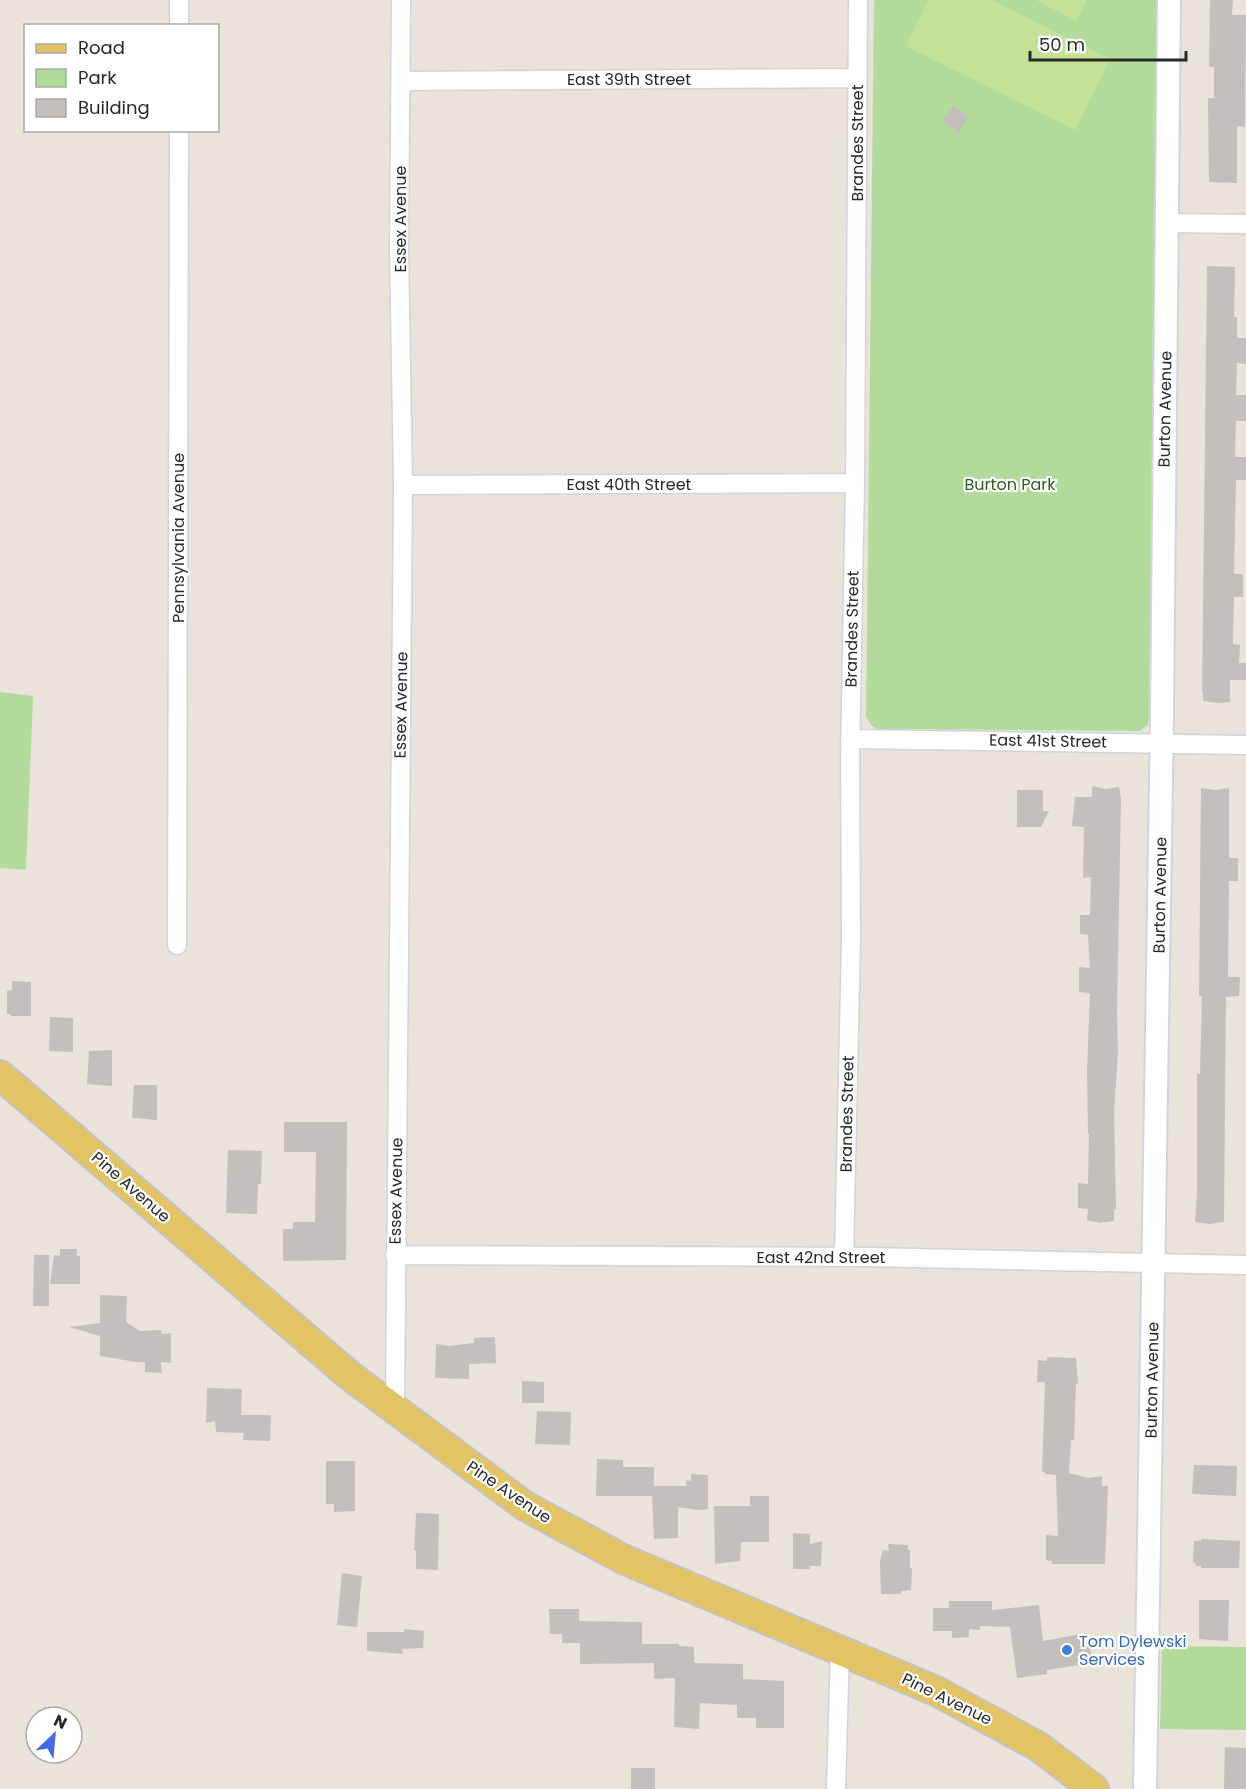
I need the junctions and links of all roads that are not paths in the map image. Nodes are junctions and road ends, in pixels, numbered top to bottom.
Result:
1 (179, 0) edge
2 (401, 0) edge
3 (858, 0) edge
4 (1169, 0) edge
5 (179, 24) edge
6 (857, 78) junction
7 (401, 81) junction
8 (178, 132) edge
9 (1167, 223) junction
10 (1246, 224) edge
11 (855, 483) junction
12 (403, 485) junction
13 (850, 739) junction
14 (1162, 744) junction
15 (1246, 745) edge
16 (177, 945) dead end
17 (0, 1075) edge
18 (395, 1255) junction
19 (844, 1257) junction
20 (1154, 1263) junction
21 (1246, 1264) edge
22 (395, 1410) junction
23 (840, 1650) junction
24 (836, 1789) edge
25 (1094, 1789) edge
26 (1145, 1789) edge

1 - 5 street
2 - 7 street, Essex Avenue
3 - 6 street, Brandes Street
4 - 9 street, Burton Avenue
6 - 7 street, East 39th Street
6 - 11 street, Brandes Street
7 - 12 street, Essex Avenue
8 - 16 street, Pennsylvania Avenue
9 - 10 street
9 - 14 street, Burton Avenue
11 - 12 street, East 40th Street
11 - 13 street, Brandes Street
12 - 18 street, Essex Avenue
13 - 14 street, East 41st Street
13 - 19 street, Brandes Street
14 - 15 street, East 41st Street
14 - 20 street, Burton Avenue
17 - 22 main road, Pine Avenue
18 - 19 street, East 42nd Street
18 - 22 street, Essex Avenue
19 - 20 street, East 42nd Street
20 - 21 street, East 42nd Street
20 - 26 street, Burton Avenue
22 - 23 main road, Pine Avenue
23 - 24 street
23 - 25 main road, Pine Avenue

